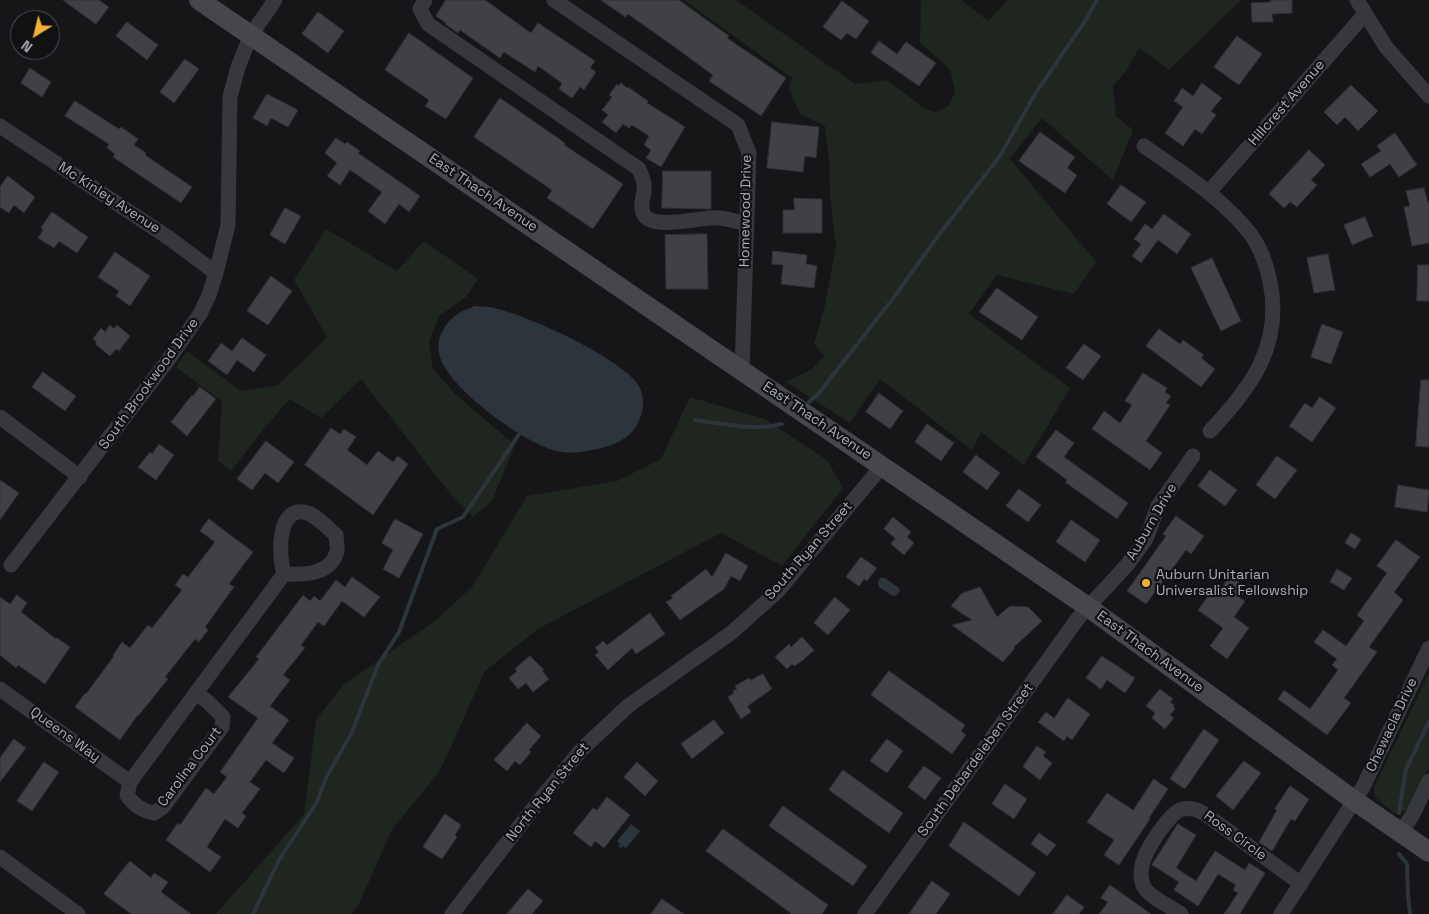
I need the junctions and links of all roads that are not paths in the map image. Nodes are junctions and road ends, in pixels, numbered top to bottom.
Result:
1 (199, 0) edge
2 (275, 0) edge
3 (425, 0) edge
4 (554, 0) edge
5 (1357, 0) edge
6 (1364, 14) junction
7 (251, 35) junction
8 (1429, 96) edge
9 (0, 126) edge
10 (1144, 146) dead end
11 (1209, 192) junction
12 (747, 224) junction
13 (216, 273) junction
14 (742, 371) junction
15 (0, 417) edge
16 (1210, 431) dead end
17 (1193, 456) dead end
18 (882, 466) junction
19 (80, 476) junction
20 (11, 565) dead end
21 (284, 574) junction
22 (1088, 607) junction
23 (1429, 648) edge
24 (658, 684) joint
25 (0, 688) edge
26 (196, 693) junction
27 (130, 782) junction
28 (1429, 782) edge
29 (1355, 800) junction
30 (1401, 832) junction
31 (1429, 852) edge
32 (0, 857) edge
33 (1301, 884) junction
34 (78, 914) edge
35 (452, 914) edge
36 (865, 914) edge
37 (1181, 914) edge
38 (1281, 914) edge

1 - 7 street, East Thach Avenue
2 - 7 street, South Brookwood Drive
3 - 12 street
4 - 12 street, Homewood Drive
5 - 6 street
6 - 8 street
6 - 11 street, Hillcrest Avenue
7 - 13 street, South Brookwood Drive
7 - 14 street, East Thach Avenue
9 - 13 street, Mc Kinley Avenue
10 - 11 street
11 - 16 street
12 - 14 street, Homewood Drive
13 - 19 street, South Brookwood Drive
14 - 18 street, East Thach Avenue
15 - 19 street
17 - 22 street, Auburn Drive
18 - 22 street, East Thach Avenue
18 - 24 street, South Ryan Street
19 - 20 street, South Brookwood Drive
21 - 21 street
21 - 26 street
22 - 29 street, East Thach Avenue
22 - 36 street, South Debardeleben Street
23 - 29 street, Chewacla Drive
24 - 35 street, North Ryan Street
25 - 27 street, Queens Way
26 - 27 street
26 - 27 street, Carolina Court
28 - 30 street
29 - 30 street, East Thach Avenue
29 - 33 street, Chewacla Drive
30 - 31 street, East Thach Avenue
32 - 34 street
33 - 37 street, Ross Circle
33 - 38 street, Chewacla Drive

